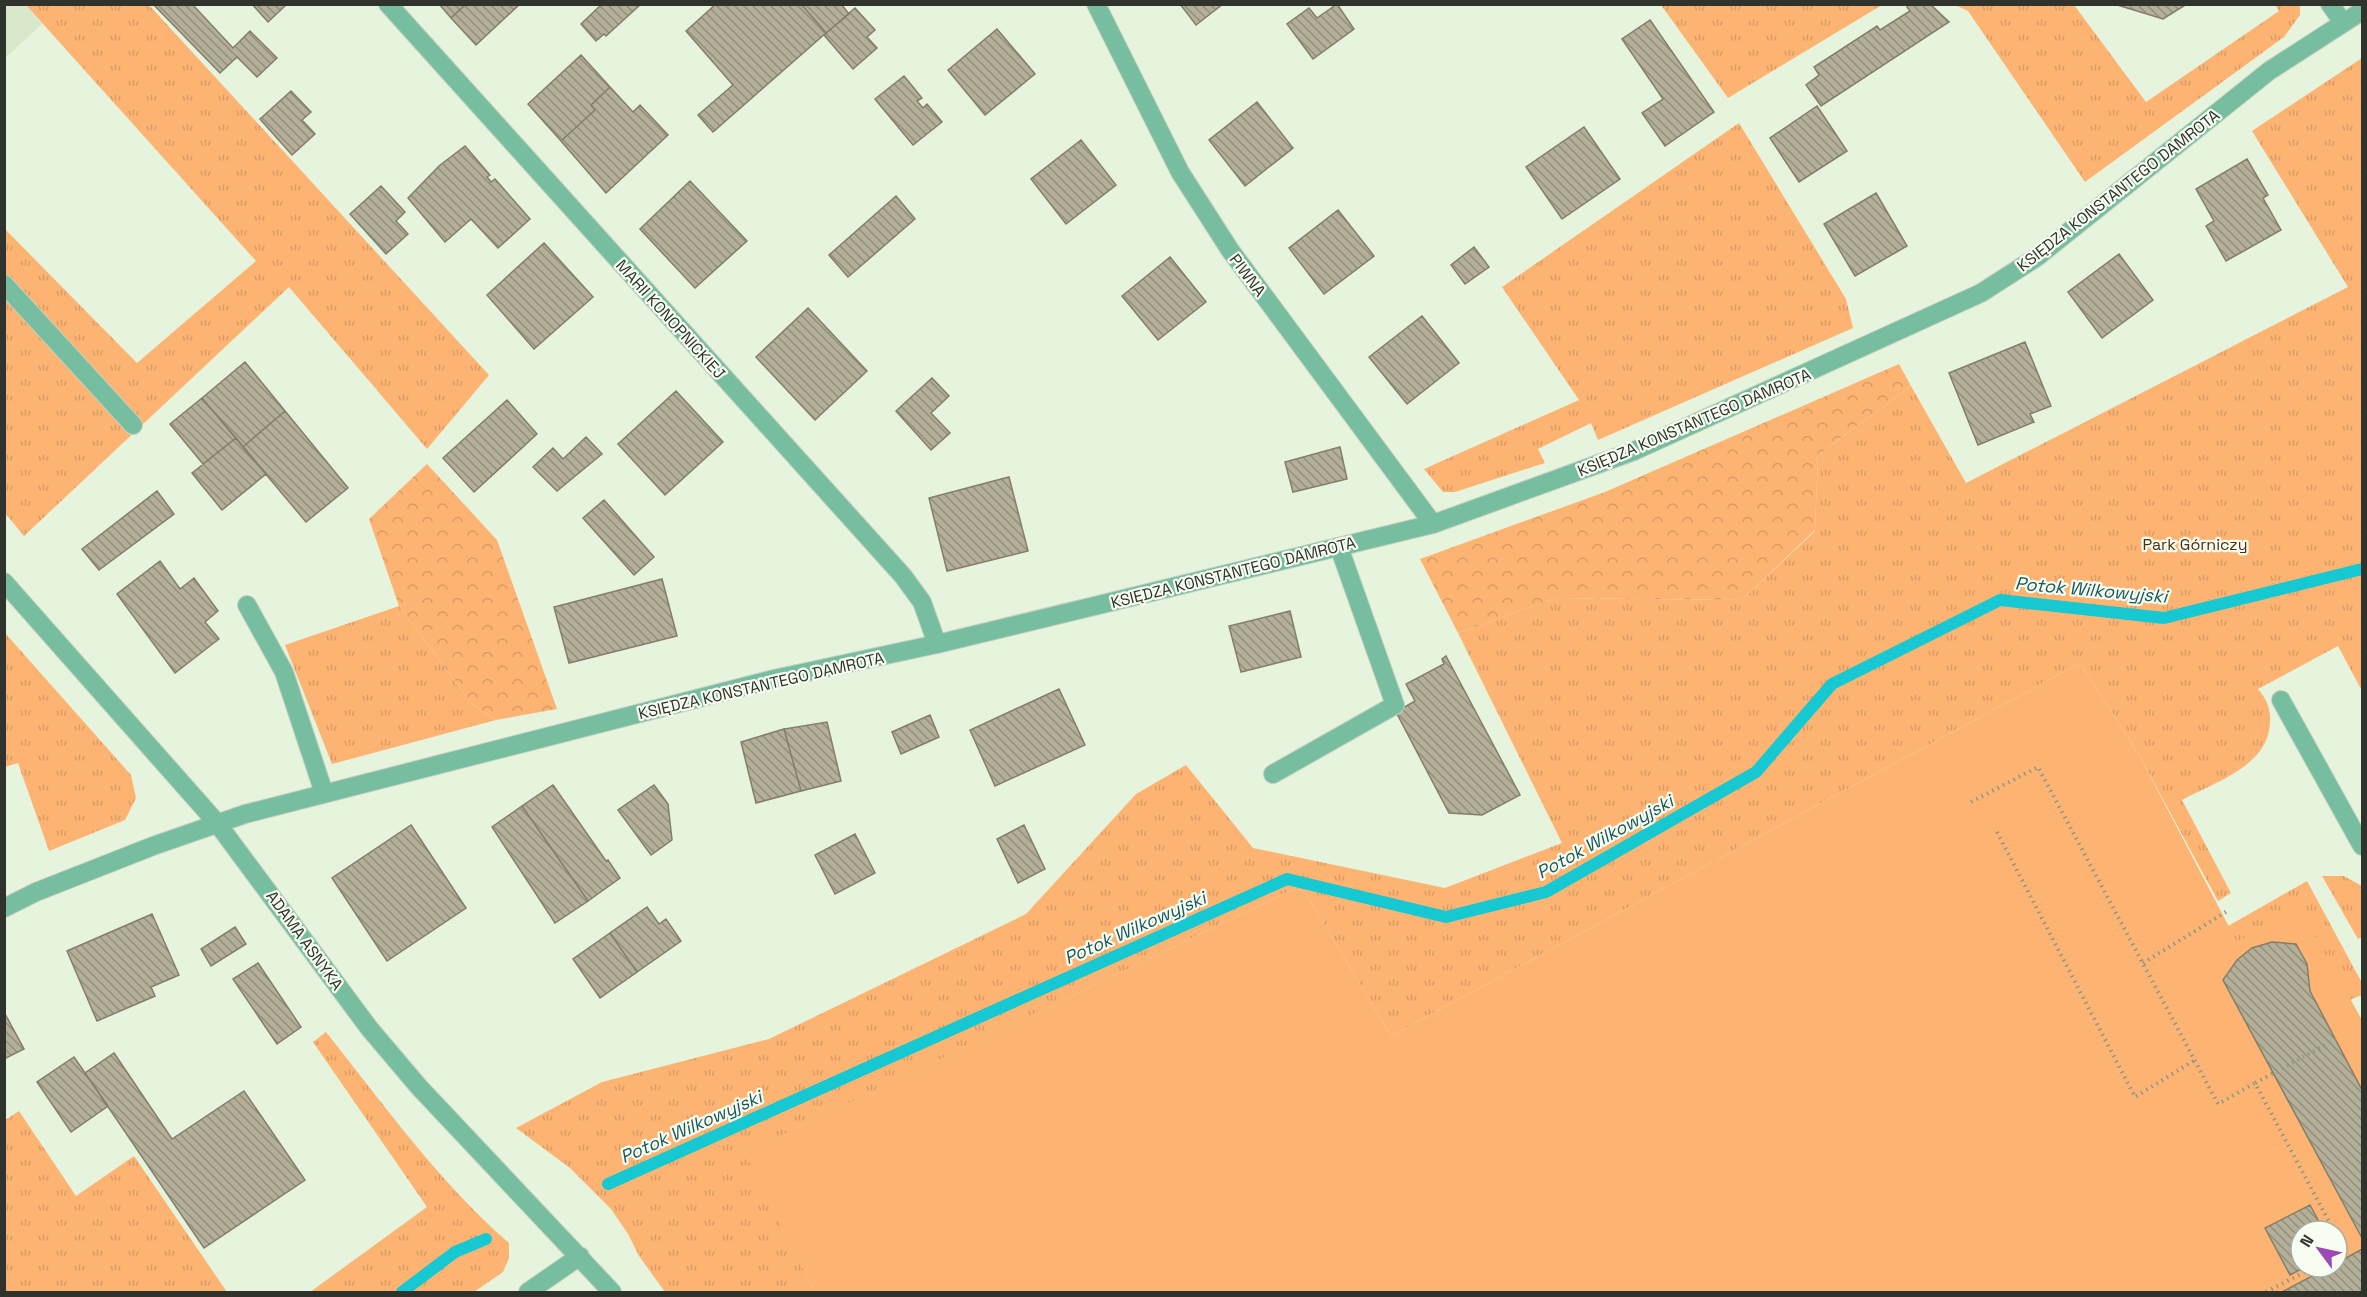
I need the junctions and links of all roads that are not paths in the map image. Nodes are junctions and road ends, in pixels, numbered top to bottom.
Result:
1 (388, 4) edge
2 (1096, 4) edge
3 (2330, 4) edge
4 (2362, 11) edge
5 (2342, 21) junction
6 (4, 285) edge
7 (133, 425) dead end
8 (1433, 524) junction
9 (1339, 547) junction
10 (4, 582) edge
11 (247, 605) dead end
12 (937, 644) junction
13 (2281, 700) dead end
14 (1273, 774) dead end
15 (324, 793) junction
16 (217, 823) junction
17 (2362, 846) edge
18 (4, 908) edge
19 (580, 1256) junction
20 (528, 1293) edge
21 (612, 1293) edge

1 - 12 street, MARII KONOPNICKIEJ
2 - 8 street, PIWNA
3 - 5 street
4 - 5 street, KSIĘDZA KONSTANTEGO DAMROTA
5 - 8 street, KSIĘDZA KONSTANTEGO DAMROTA
6 - 7 street
8 - 9 street, KSIĘDZA KONSTANTEGO DAMROTA
9 - 12 street, KSIĘDZA KONSTANTEGO DAMROTA
9 - 14 street
10 - 16 street, ADAMA ASNYKA
11 - 15 street
12 - 15 street, KSIĘDZA KONSTANTEGO DAMROTA
13 - 17 street
15 - 16 street, KSIĘDZA KONSTANTEGO DAMROTA
16 - 18 street, KSIĘDZA KONSTANTEGO DAMROTA
16 - 19 street, ADAMA ASNYKA
19 - 20 street
19 - 21 street, ADAMA ASNYKA

